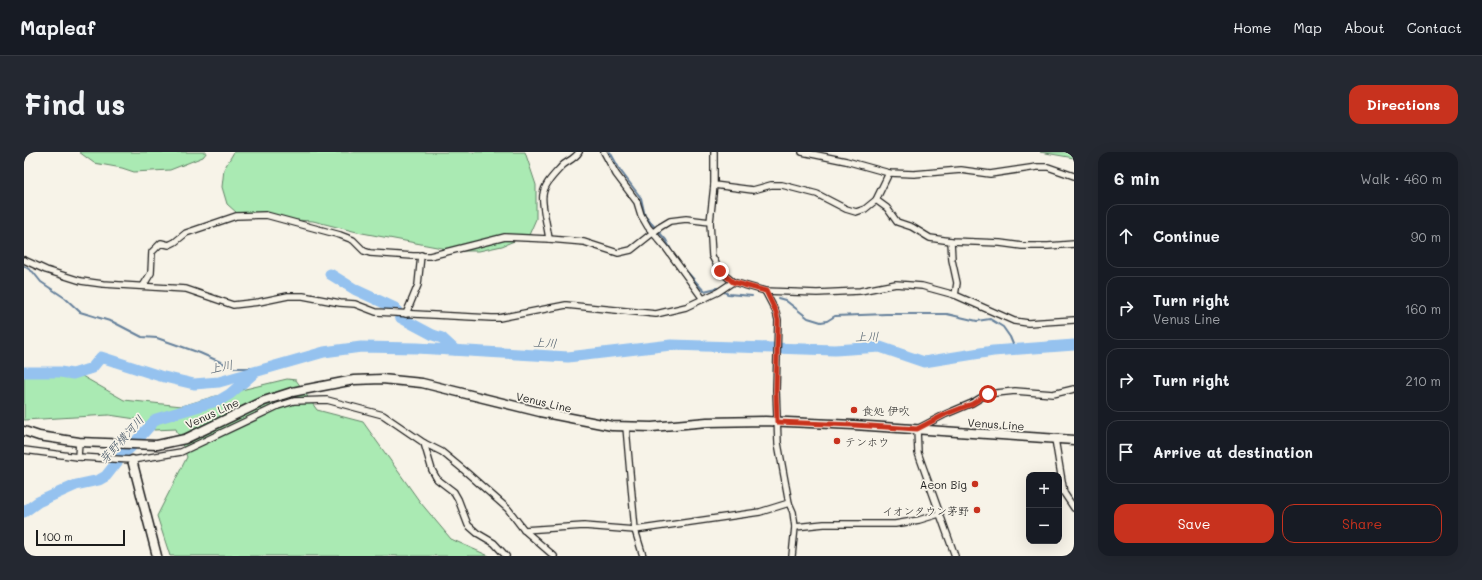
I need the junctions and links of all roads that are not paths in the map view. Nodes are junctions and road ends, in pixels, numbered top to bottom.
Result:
1 (579, 152) edge
2 (604, 152) edge
3 (714, 152) edge
4 (802, 152) edge
5 (889, 172) junction
6 (1074, 176) edge
7 (714, 185) junction
8 (876, 200) junction
9 (710, 222) junction
10 (653, 233) junction
11 (549, 239) junction
12 (951, 242) junction
13 (1074, 244) edge
14 (421, 255) junction
15 (24, 260) edge
16 (733, 282) junction
17 (143, 286) junction
18 (766, 291) junction
19 (954, 295) junction
20 (703, 299) junction
21 (404, 314) junction
22 (1074, 320) edge
23 (1074, 389) edge
24 (777, 422) junction
25 (626, 427) junction
26 (917, 429) junction
27 (24, 431) edge
28 (1055, 439) junction
29 (1074, 440) edge
30 (79, 442) junction
31 (167, 443) junction
32 (424, 443) junction
33 (24, 450) edge
34 (168, 453) junction
35 (78, 457) junction
36 (131, 460) junction
37 (789, 503) junction
38 (1074, 508) edge
39 (939, 514) junction
40 (795, 527) junction
41 (524, 530) junction
42 (636, 530) junction
43 (157, 556) edge
44 (506, 556) edge
45 (554, 556) edge
46 (642, 556) edge
47 (792, 556) edge
48 (955, 556) edge

1 - 11 street
2 - 10 street
3 - 7 street
4 - 5 street
5 - 6 street
5 - 8 street
7 - 8 street
7 - 9 street
8 - 12 street
9 - 10 street
9 - 16 street
10 - 11 street
10 - 20 street
11 - 14 street
12 - 13 street
12 - 19 street
14 - 17 street
14 - 21 street
15 - 17 street
16 - 18 street
16 - 20 street
17 - 21 street
18 - 19 street
18 - 24 street
19 - 22 street
20 - 21 street
23 - 26 street
24 - 25 main road, Venus Line
24 - 26 main road, Venus Line
24 - 37 street
25 - 31 main road, Venus Line
25 - 42 street
26 - 28 main road, Venus Line
26 - 39 street
27 - 30 main road, Venus Line
28 - 29 main road, Venus Line
28 - 38 street
30 - 31 main road, Venus Line
30 - 35 street
31 - 34 street
32 - 34 street
32 - 41 street
32 - 44 street
33 - 35 street
34 - 36 street
35 - 36 street
36 - 43 main road
37 - 40 street
37 - 42 street
39 - 40 street
39 - 48 street
40 - 47 street
41 - 42 street
41 - 45 street
42 - 46 street

